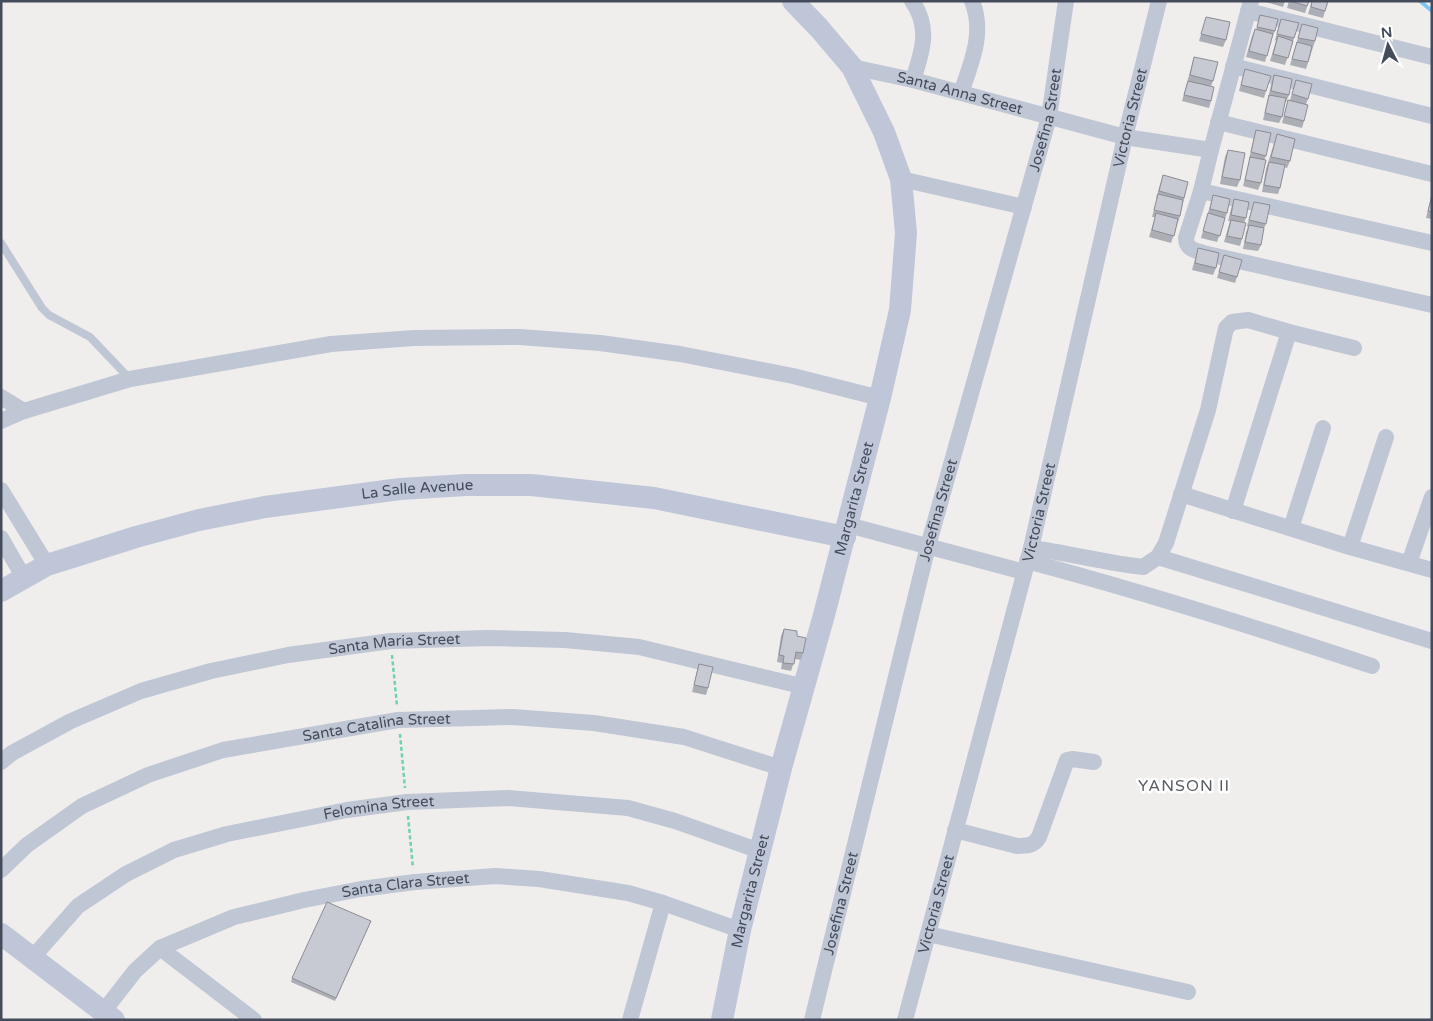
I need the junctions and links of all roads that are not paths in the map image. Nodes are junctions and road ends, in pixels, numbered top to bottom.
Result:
1 (793, 1) edge
2 (912, 1) edge
3 (972, 1) edge
4 (1066, 1) edge
5 (1160, 1) edge
6 (1249, 6) edge
7 (1432, 57) edge
8 (1233, 66) junction
9 (852, 67) junction
10 (913, 80) junction
11 (961, 93) junction
12 (1432, 116) edge
13 (1049, 117) junction
14 (1218, 122) junction
15 (1125, 137) junction
16 (1211, 150) junction
17 (1432, 174) edge
18 (901, 179) junction
19 (1201, 191) junction
20 (1024, 207) junction
21 (1, 243) edge
22 (1432, 243) edge
23 (1432, 305) edge
24 (1289, 332) junction
25 (1354, 348) dead end
26 (130, 379) junction
27 (1, 397) edge
28 (880, 398) junction
29 (24, 411) junction
30 (1, 421) edge
31 (1323, 428) dead end
32 (1386, 437) dead end
33 (1, 490) edge
34 (1181, 494) junction
35 (1432, 497) edge
36 (1233, 511) junction
37 (1291, 528) junction
38 (846, 531) junction
39 (1, 538) edge
40 (928, 546) junction
41 (1350, 547) junction
42 (1158, 557) junction
43 (1027, 560) junction
44 (1409, 563) junction
45 (47, 566) junction
46 (1432, 570) edge
47 (24, 578) junction
48 (1, 591) edge
49 (1432, 641) edge
50 (1372, 666) dead end
51 (805, 687) junction
52 (1, 762) edge
53 (1094, 762) dead end
54 (781, 768) junction
55 (955, 830) junction
56 (760, 851) junction
57 (1, 870) edge
58 (663, 903) junction
59 (740, 930) junction
60 (1, 934) edge
61 (928, 934) junction
62 (160, 948) junction
63 (33, 957) junction
64 (1188, 992) dead end
65 (109, 1016) edge
66 (254, 1020) edge
67 (630, 1020) edge
68 (722, 1020) edge
69 (812, 1020) edge
70 (905, 1020) edge

1 - 9 street, Margarita Street
2 - 10 street
3 - 11 street
4 - 13 street, Josefina Street
5 - 15 street, Victoria Street
6 - 7 street
6 - 8 street
8 - 12 street
8 - 14 street
9 - 10 street, Santa Anna Street
9 - 18 street, Margarita Street
10 - 11 street, Santa Anna Street
11 - 13 street, Santa Anna Street
13 - 15 street, Santa Anna Street
13 - 20 street, Josefina Street
14 - 16 street
14 - 17 street
15 - 16 street, Santa Anna Street
15 - 43 street, Victoria Street
16 - 19 street
18 - 20 street
18 - 28 street, Margarita Street
19 - 22 street
19 - 23 street
20 - 40 street, Josefina Street
21 - 26 lane
24 - 25 street
24 - 34 street
24 - 36 street
26 - 28 street
26 - 29 street
27 - 29 street
28 - 38 street, Margarita Street
29 - 30 street
31 - 37 street
32 - 41 street
33 - 45 street
34 - 36 street
34 - 42 street
35 - 44 street
36 - 37 street
37 - 41 street
38 - 40 street
38 - 45 street, La Salle Avenue
38 - 51 street, Margarita Street
39 - 47 street
40 - 43 street
40 - 69 street, Josefina Street
41 - 44 street
42 - 43 street
42 - 49 street
43 - 50 street
43 - 55 street, Victoria Street
44 - 46 street
45 - 47 street, La Salle Avenue
47 - 48 street, La Salle Avenue
51 - 52 street, Santa Maria Street
51 - 54 street, Margarita Street
53 - 55 street
54 - 56 street, Margarita Street
54 - 57 street, Santa Catalina Street
55 - 61 street, Victoria Street
56 - 59 street, Margarita Street
56 - 63 street, Felomina Street
58 - 59 street, Santa Clara Street
58 - 62 street, Santa Clara Street
58 - 67 street
59 - 68 street, Margarita Street
60 - 63 street
61 - 64 street
61 - 70 street, Victoria Street
62 - 65 street, Santa Clara Street
62 - 66 street
63 - 65 street

